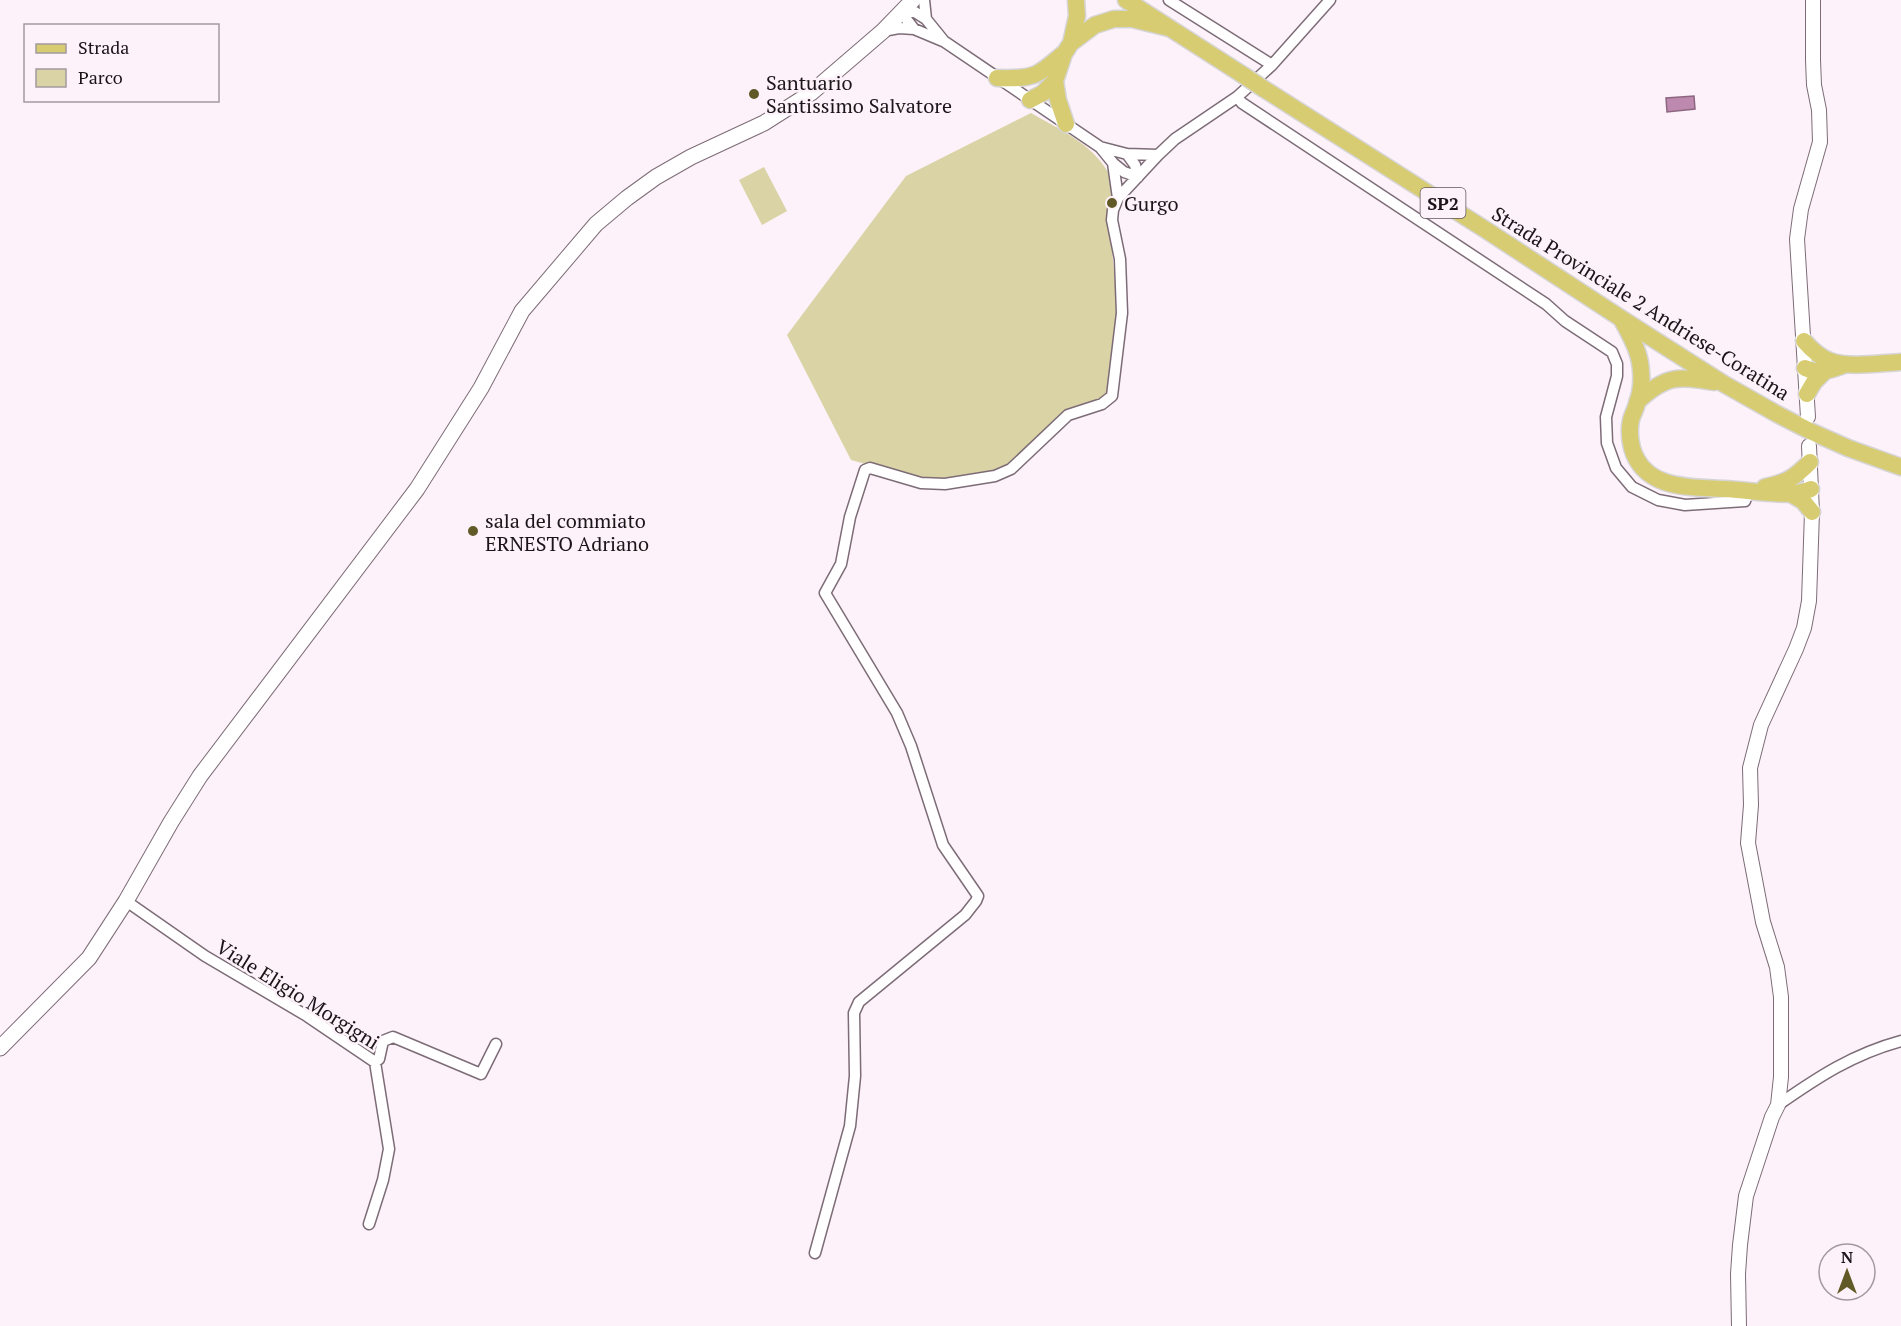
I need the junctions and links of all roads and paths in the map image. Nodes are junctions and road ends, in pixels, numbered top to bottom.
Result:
1 (924, 0) edge
2 (1076, 0) edge
3 (1126, 0) edge
4 (1169, 0) edge
5 (1330, 0) edge
6 (1813, 0) edge
7 (909, 5) edge
8 (926, 19) junction
9 (1169, 28) junction
10 (914, 29) junction
11 (883, 31) junction
12 (945, 42) junction
13 (1067, 48) junction
14 (1272, 65) junction
15 (1039, 75) junction
16 (998, 78) junction
17 (1055, 81) junction
18 (1237, 97) junction
19 (1030, 100) junction
20 (1066, 124) junction
21 (1100, 147) junction
22 (1127, 154) junction
23 (1158, 155) junction
24 (1113, 163) junction
25 (1137, 177) junction
26 (1118, 198) junction
27 (1622, 320) junction
28 (1804, 341) junction
29 (1901, 362) edge
30 (1834, 366) junction
31 (1805, 368) junction
32 (1724, 384) junction
33 (1807, 394) junction
34 (1638, 401) junction
35 (1808, 417) dead end
36 (1810, 454) joint
37 (1900, 466) edge
38 (1788, 489) junction
39 (1811, 489) junction
40 (1749, 490) junction
41 (1812, 512) junction
42 (126, 901) junction
43 (1901, 1041) edge
44 (496, 1044) dead end
45 (0, 1048) edge
46 (375, 1062) junction
47 (1778, 1105) junction
48 (369, 1224) dead end
49 (815, 1253) dead end
50 (1739, 1326) edge

1 - 8 street
2 - 13 main road
3 - 9 main road, Strada Provinciale 2 Andriese-Coratina / SP2
4 - 14 street
5 - 14 street
6 - 28 street
7 - 8 street
7 - 10 street
7 - 11 main road
8 - 12 street
9 - 13 main road
9 - 27 main road, Strada Provinciale 2 Andriese-Coratina / SP2, bridge
10 - 11 street
10 - 12 street
11 - 42 main road
12 - 16 street
13 - 15 main road
13 - 17 main road
14 - 18 street
15 - 16 main road
15 - 19 main road
16 - 19 street
17 - 19 main road
17 - 20 main road
18 - 23 street
18 - 40 street
19 - 20 street
20 - 21 street
21 - 22 street
21 - 24 street
22 - 23 street
22 - 25 street
23 - 25 street
24 - 25 street
24 - 26 street
25 - 26 street
26 - 49 street
27 - 32 main road, Strada Provinciale 2 Andriese-Coratina / SP2
27 - 34 main road
28 - 30 main road
28 - 31 street
29 - 30 main road
30 - 31 main road
30 - 33 main road
31 - 33 street
32 - 34 main road
32 - 37 main road, Strada Provinciale 2 Andriese-Coratina / SP2
33 - 35 street
34 - 40 main road
36 - 38 main road
36 - 39 street
38 - 39 main road
38 - 40 main road
38 - 41 main road
39 - 41 street
41 - 47 street
42 - 45 main road
42 - 46 street, Viale Eligio Morgigni
43 - 47 street
44 - 46 street
46 - 48 street, Viale Eligio Morgigni
47 - 50 street

